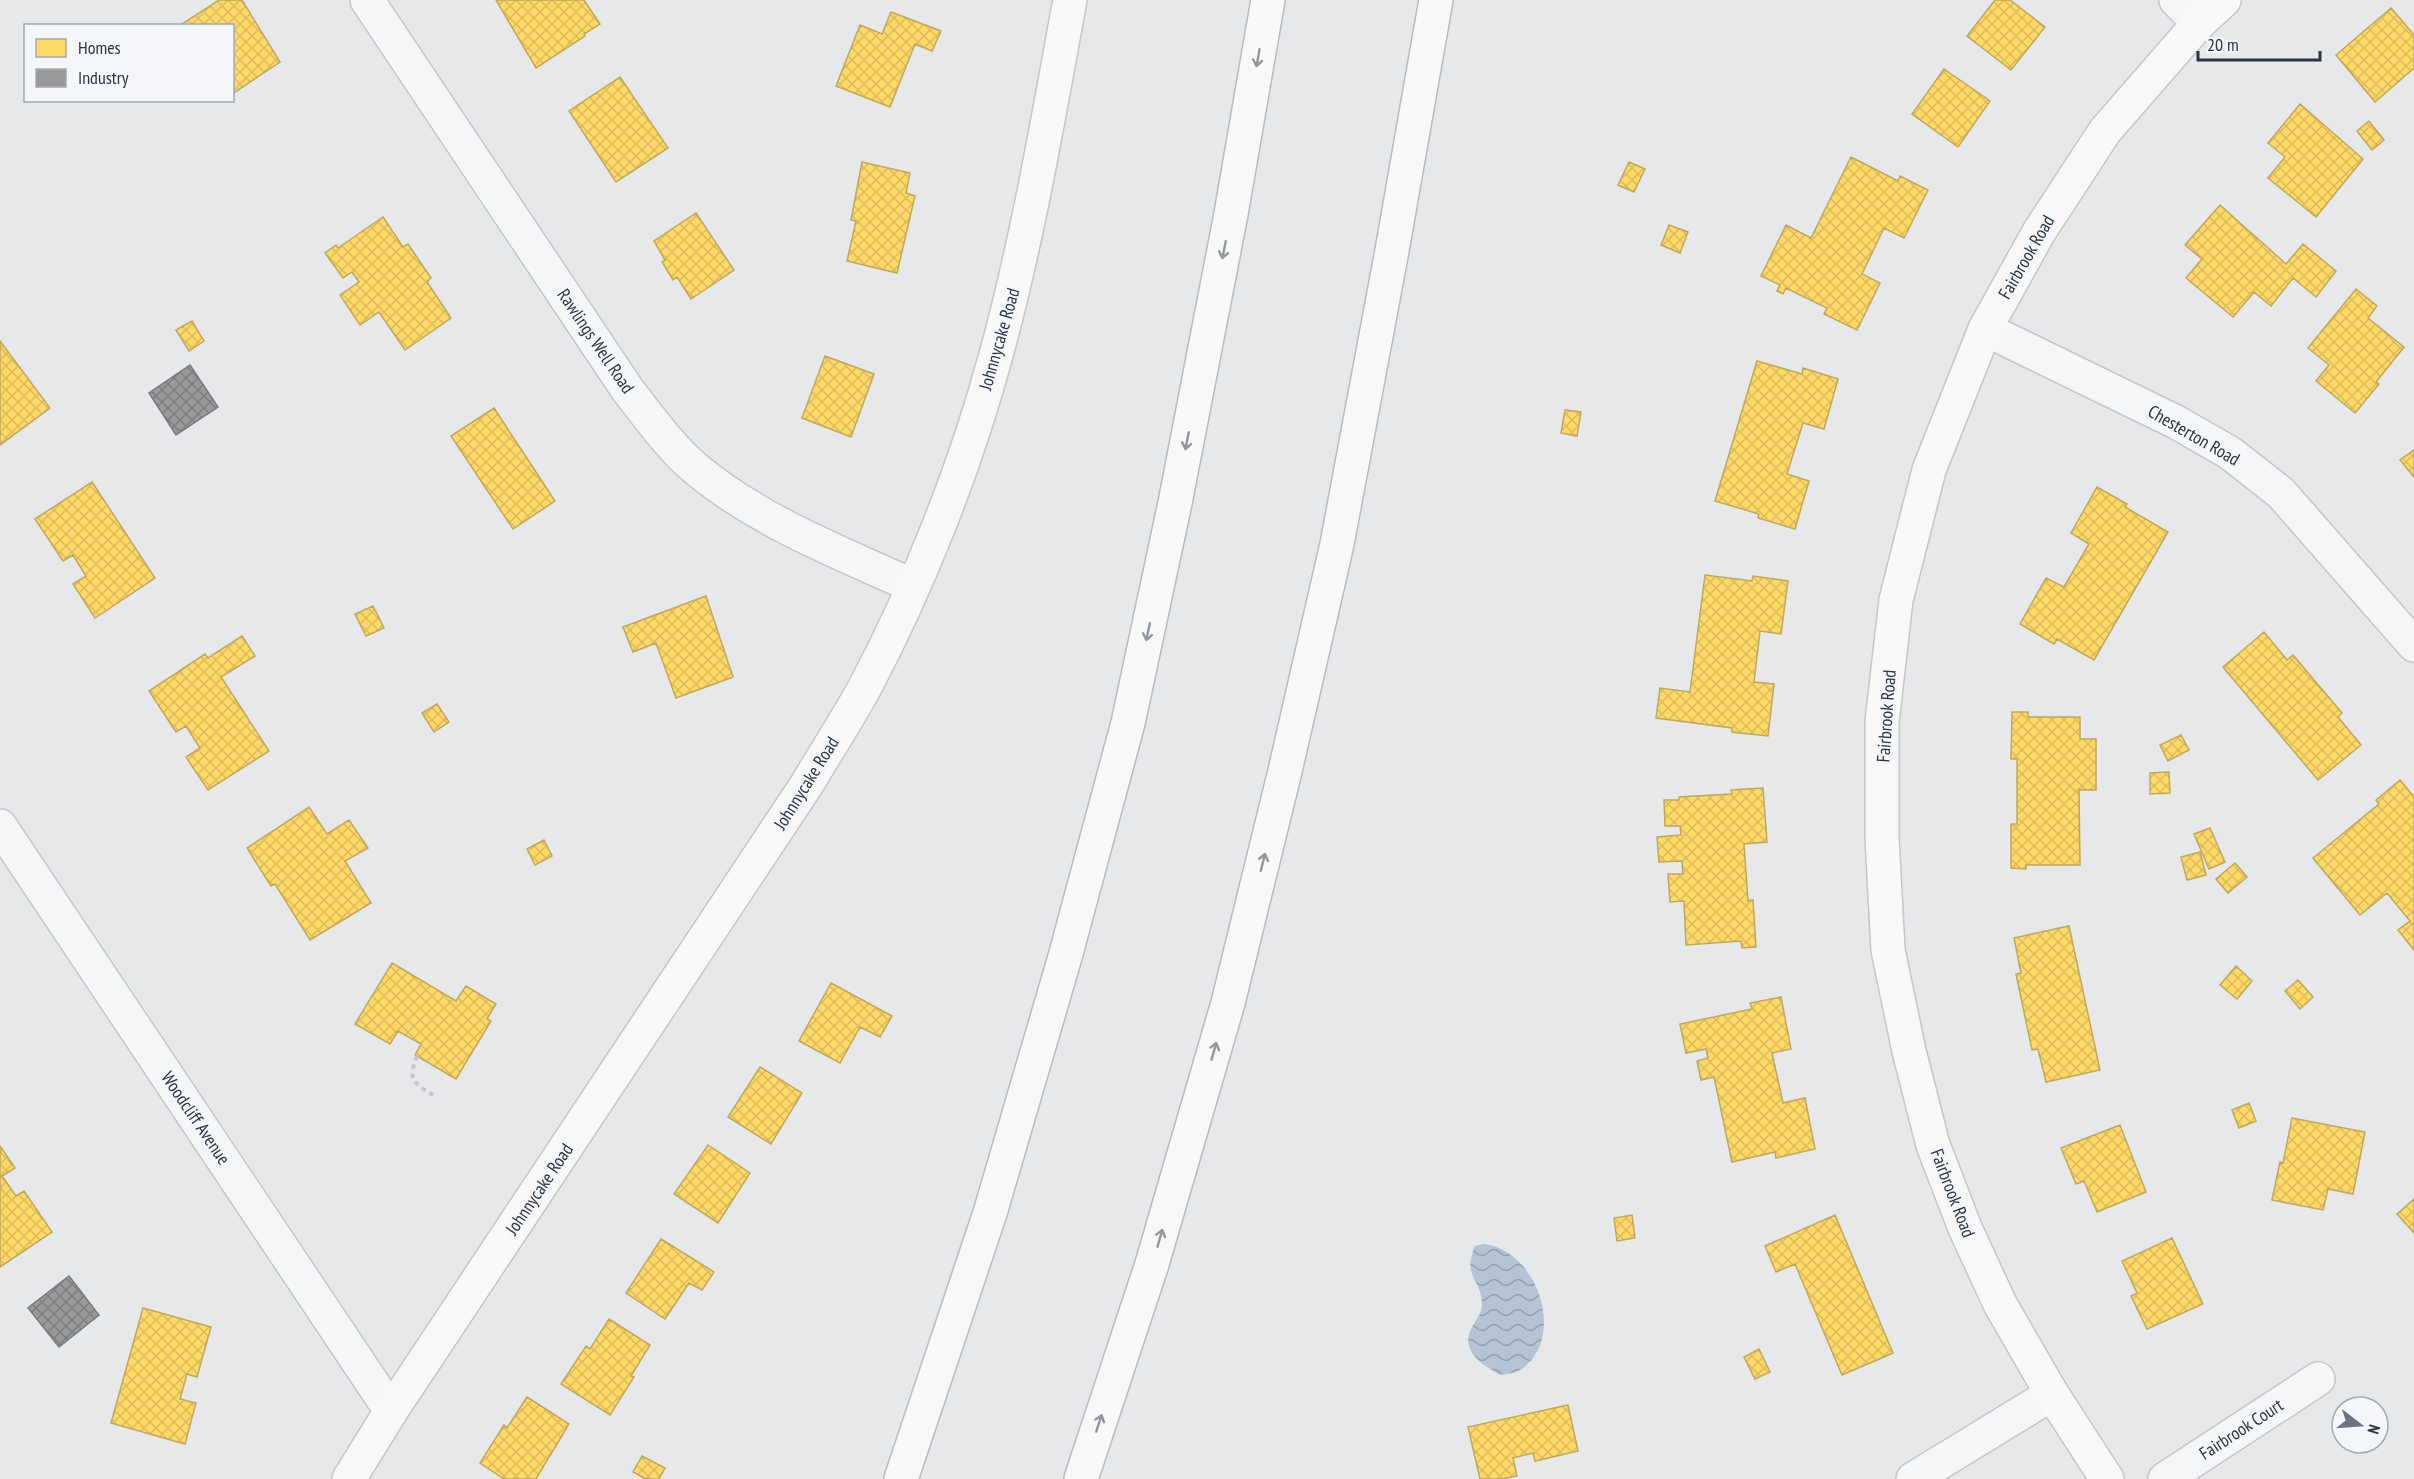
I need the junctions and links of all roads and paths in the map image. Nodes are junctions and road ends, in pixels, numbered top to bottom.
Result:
1 (367, 0) edge
2 (1070, 0) edge
3 (1268, 0) edge
4 (1436, 0) edge
5 (2176, 0) edge
6 (2224, 0) edge
7 (2199, 23) junction
8 (1985, 329) junction
9 (914, 586) junction
10 (2414, 645) edge
11 (0, 826) edge
12 (417, 1056) dead end
13 (435, 1096) dead end
14 (2318, 1379) dead end
15 (2052, 1394) junction
16 (392, 1411) junction
17 (349, 1479) edge
18 (901, 1479) edge
19 (1081, 1479) edge
20 (1913, 1479) edge
21 (2107, 1479) edge
22 (2165, 1479) edge

1 - 9 street, Rawlings Well Road
2 - 9 main road, Johnnycake Road
3 -> 18 main road
19 -> 4 main road
5 - 7 street
6 - 7 main road, Fairbrook Road
7 - 8 main road, Fairbrook Road
8 - 10 street, Chesterton Road
8 - 15 main road, Fairbrook Road
9 - 16 main road, Johnnycake Road
11 - 16 street, Woodcliff Avenue
12 - 13 path
14 - 22 street, Fairbrook Court
15 - 20 street
15 - 21 main road, Fairbrook Road
16 - 17 main road, Johnnycake Road

